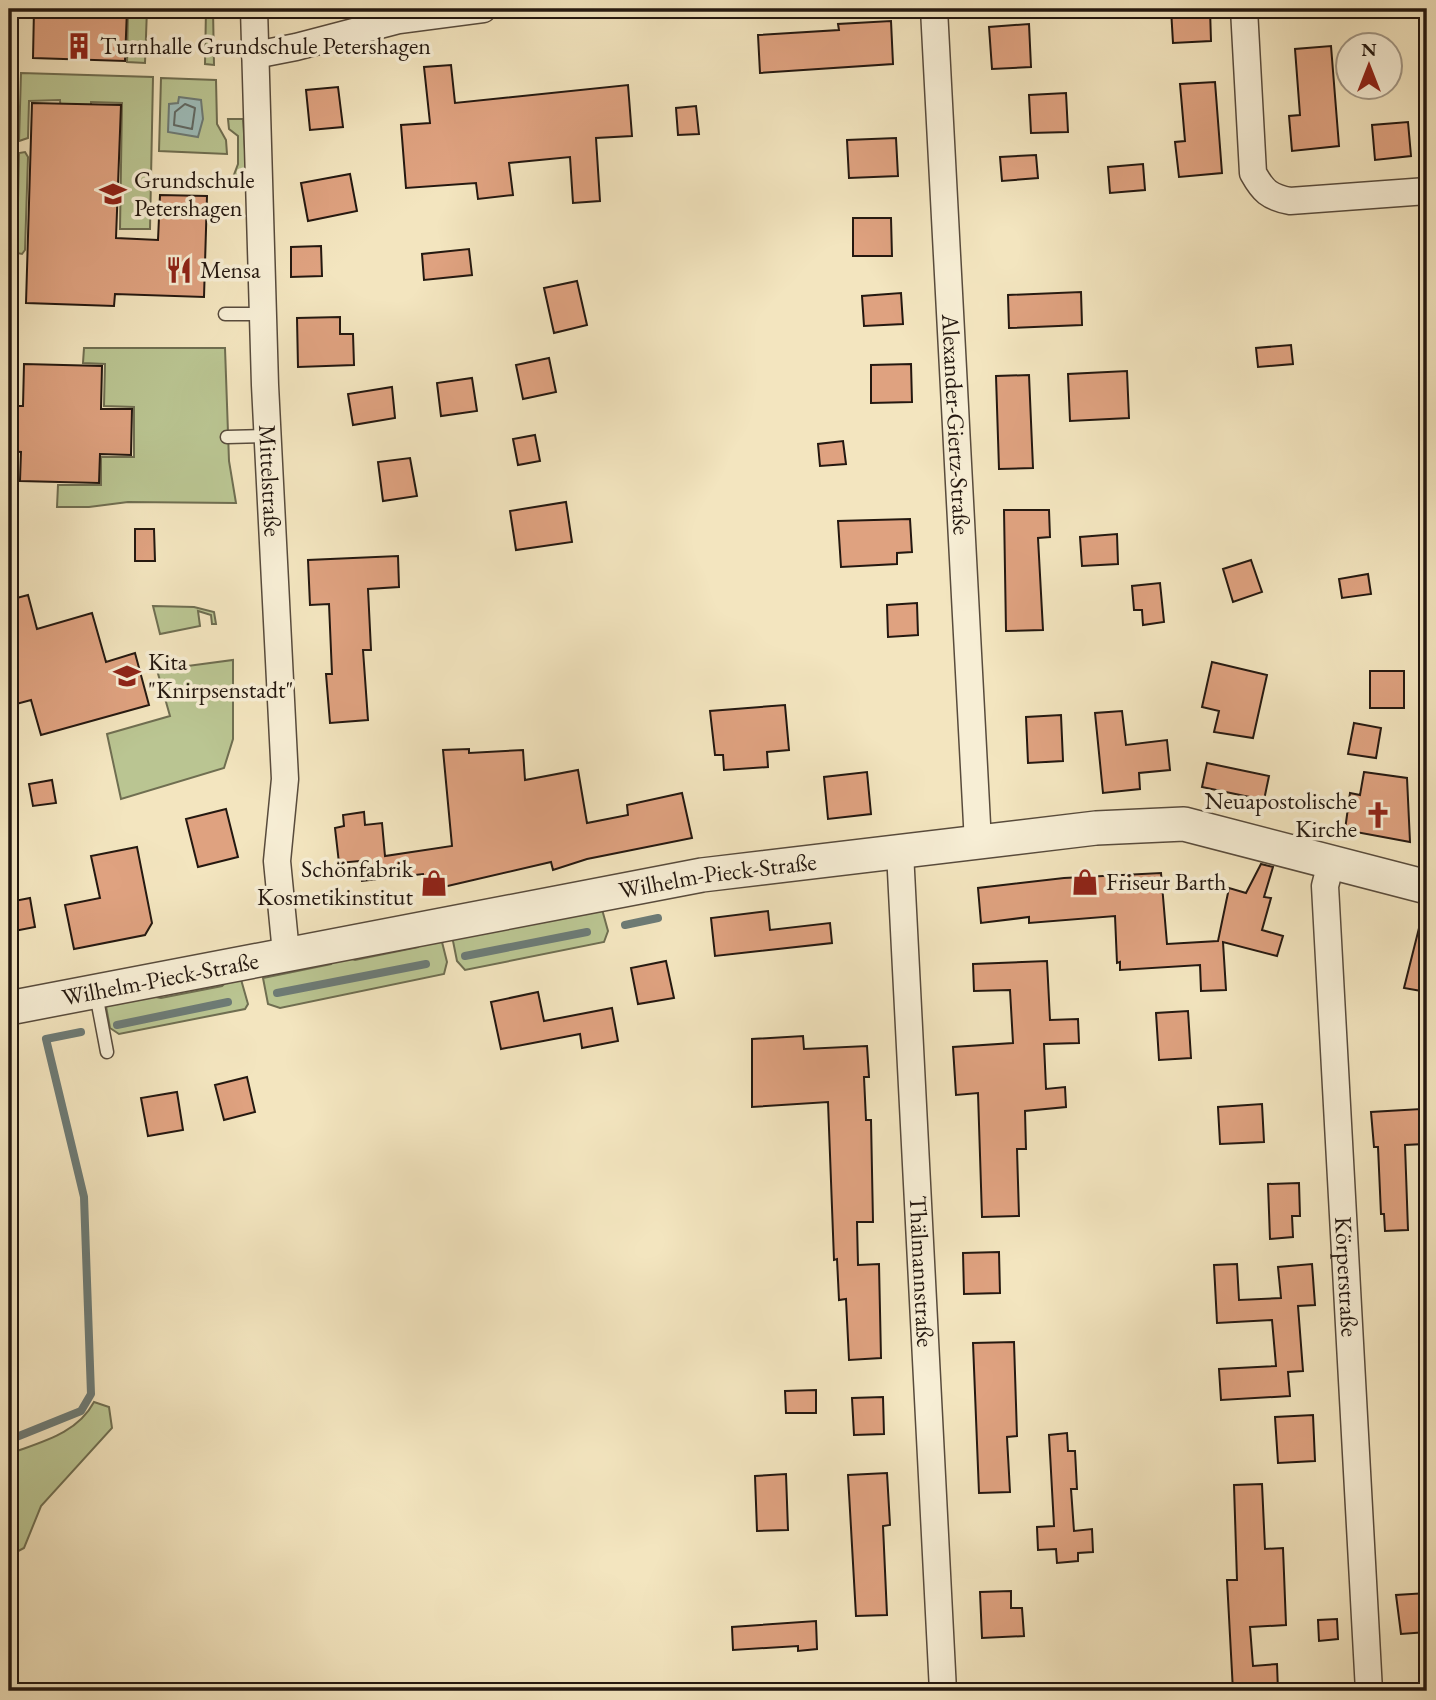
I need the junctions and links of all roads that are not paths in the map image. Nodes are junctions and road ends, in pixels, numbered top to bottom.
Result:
1 (254, 9) edge
2 (483, 9) edge
3 (934, 9) edge
4 (1244, 9) edge
5 (255, 55) junction
6 (1427, 191) edge
7 (225, 314) dead end
8 (263, 314) junction
9 (268, 436) junction
10 (228, 437) dead end
11 (978, 843) junction
12 (900, 852) junction
13 (1331, 863) junction
14 (1427, 887) edge
15 (286, 953) junction
16 (95, 990) junction
17 (9, 1008) edge
18 (107, 1052) dead end
19 (943, 1691) edge
20 (1368, 1691) edge

1 - 5 street, Mittelstraße
2 - 5 street
3 - 11 street, Alexander-Giertz-Straße
4 - 6 street
5 - 8 street, Mittelstraße
7 - 8 lane
8 - 9 street, Mittelstraße
9 - 10 lane
9 - 15 street, Mittelstraße
11 - 12 street, Wilhelm-Pieck-Straße
11 - 13 street, Wilhelm-Pieck-Straße
12 - 15 street, Wilhelm-Pieck-Straße
12 - 19 street, Thälmannstraße
13 - 14 street, Wilhelm-Pieck-Straße
13 - 20 street, Körperstraße
15 - 16 street, Wilhelm-Pieck-Straße
16 - 17 street, Wilhelm-Pieck-Straße
16 - 18 lane

